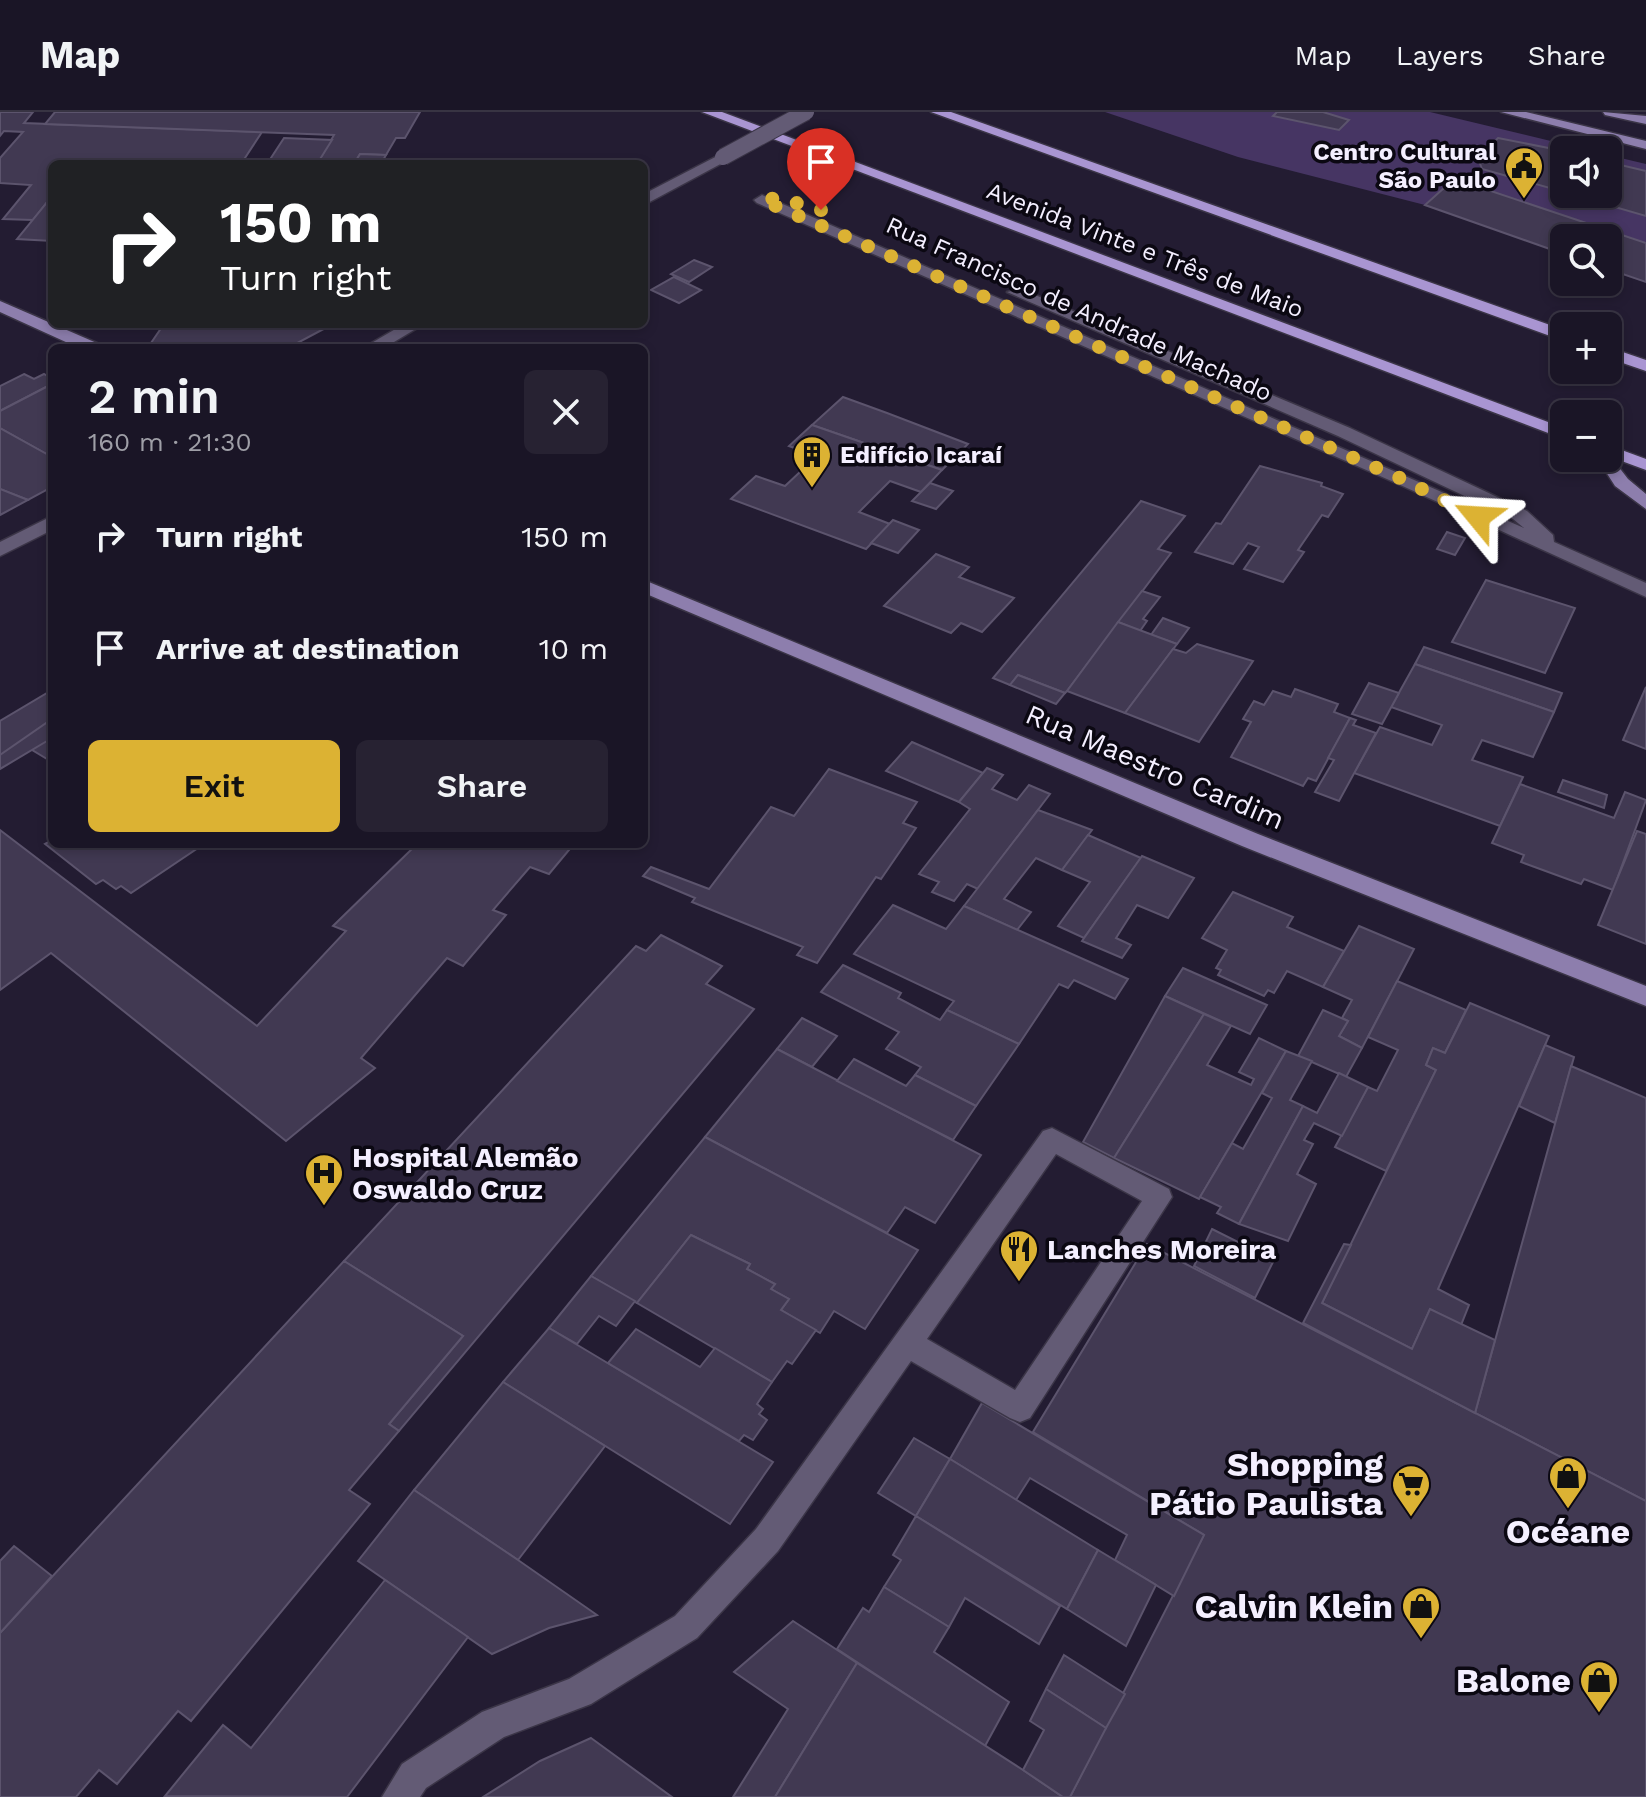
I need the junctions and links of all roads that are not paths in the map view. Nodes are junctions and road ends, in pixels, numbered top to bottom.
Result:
1 (709, 112) edge
2 (806, 112) edge
3 (938, 112) edge
4 (1508, 112) edge
5 (1610, 112) edge
6 (1646, 120) edge
7 (1646, 145) edge
8 (648, 198) edge
9 (0, 306) edge
10 (48, 328) edge
11 (49, 328) edge
12 (408, 328) edge
13 (1550, 331) edge
14 (84, 344) edge
15 (378, 344) edge
16 (1622, 357) edge
17 (1646, 366) edge
18 (1550, 429) edge
19 (1622, 456) edge
20 (1646, 465) edge
21 (1615, 472) edge
22 (1646, 503) edge
23 (48, 524) edge
24 (1557, 548) junction
25 (0, 550) edge
26 (648, 588) edge
27 (1646, 591) edge
28 (1646, 996) edge
29 (909, 1344) junction
30 (399, 1797) edge

1 - 18 highway, Avenida Vinte e Três de Maio
2 - 8 street, bridge
3 - 13 highway, Avenida Vinte e Três de Maio
4 - 7 main road
5 - 6 main road
9 - 10 main road
11 - 14 main road
12 - 15 street
16 - 17 highway
19 - 20 highway
21 - 22 main road
23 - 25 street
24 - 24 street, Rua Francisco de Andrade Machado
24 - 27 street, Rua Francisco de Andrade Machado
26 - 28 main road, Rua Maestro Cardim
29 - 29 street
29 - 30 street

